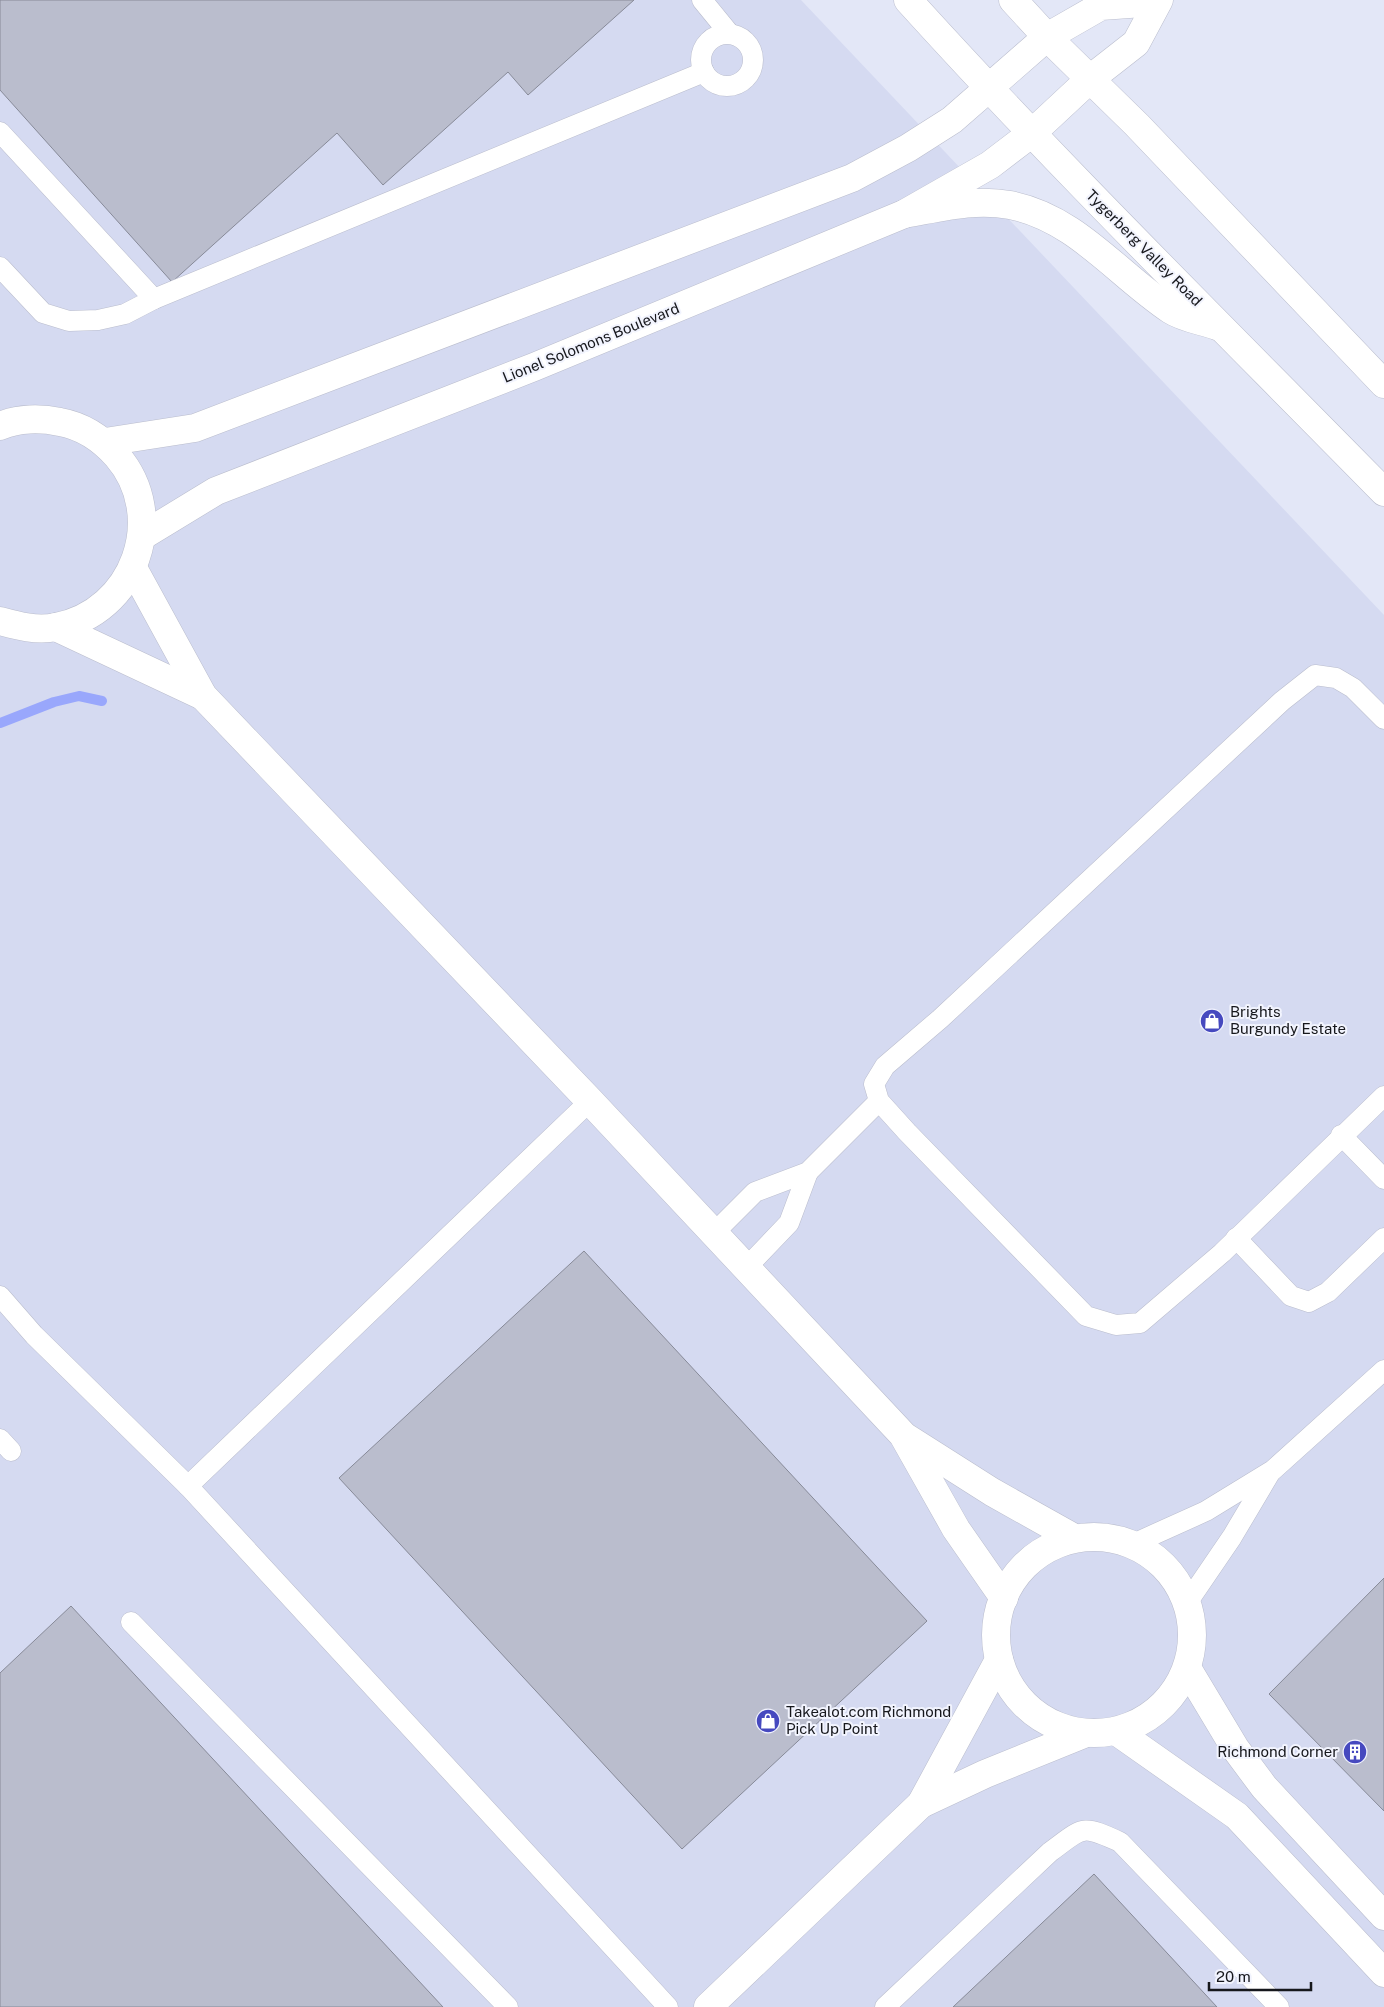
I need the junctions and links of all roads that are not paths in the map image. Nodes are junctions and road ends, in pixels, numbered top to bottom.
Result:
1 (702, 0) edge
2 (908, 0) edge
3 (1013, 0) edge
4 (1158, 1) edge
5 (729, 33) junction
6 (1047, 37) junction
7 (704, 72) junction
8 (1090, 80) junction
9 (989, 87) junction
10 (0, 132) edge
11 (1032, 133) junction
12 (904, 214) junction
13 (0, 267) edge
14 (154, 299) junction
15 (1224, 328) junction
16 (1384, 384) edge
17 (0, 403) edge
18 (28, 419) junction
19 (0, 426) edge
20 (105, 442) junction
21 (1384, 492) edge
22 (142, 536) junction
23 (133, 568) junction
24 (0, 621) edge
25 (56, 627) junction
26 (203, 696) junction
27 (1384, 719) edge
28 (1384, 1096) edge
29 (590, 1101) junction
30 (879, 1101) junction
31 (1341, 1135) junction
32 (808, 1172) junction
33 (1384, 1178) edge
34 (714, 1232) junction
35 (1236, 1238) junction
36 (1384, 1238) edge
37 (746, 1268) junction
38 (0, 1296) edge
39 (1384, 1370) edge
40 (904, 1436) junction
41 (1273, 1470) junction
42 (188, 1486) junction
43 (1074, 1538) junction
44 (1133, 1544) junction
45 (1004, 1598) junction
46 (1188, 1603) junction
47 (131, 1622) dead end
48 (999, 1660) junction
49 (1187, 1668) junction
50 (1116, 1731) junction
51 (1086, 1733) junction
52 (921, 1804) junction
53 (1384, 1916) edge
54 (1384, 1973) edge
55 (508, 2007) edge
56 (668, 2007) edge
57 (708, 2007) edge
58 (884, 2007) edge
59 (1279, 2007) edge

1 - 5 lane
2 - 9 street, Tygerberg Valley Road
3 - 6 street
4 - 6 street
4 - 8 street, Lionel Solomons Boulevard
5 - 7 lane
5 - 7 lane
6 - 8 street
6 - 9 street
7 - 14 lane
8 - 11 street, Lionel Solomons Boulevard
8 - 16 street
9 - 11 street, Tygerberg Valley Road
9 - 20 street
10 - 14 lane
11 - 12 street, Lionel Solomons Boulevard
11 - 15 street, Tygerberg Valley Road
12 - 15 street
12 - 22 street, Lionel Solomons Boulevard
13 - 14 lane
15 - 21 street, Tygerberg Valley Road
17 - 18 street
18 - 19 street
18 - 20 street
20 - 22 street
22 - 23 street
23 - 25 street
23 - 26 street
24 - 25 street
25 - 26 street
26 - 29 street
27 - 30 lane
28 - 31 lane
29 - 34 street
29 - 42 lane
30 - 32 lane
30 - 35 lane
31 - 33 lane
31 - 35 lane
32 - 34 lane
32 - 37 lane
34 - 37 street
35 - 36 lane
37 - 40 street
38 - 42 lane
39 - 41 lane
40 - 43 street
40 - 45 street
41 - 44 lane
41 - 46 lane
42 - 56 lane
43 - 44 street
43 - 45 street
44 - 46 street
45 - 48 street
46 - 49 street
47 - 55 lane
48 - 51 street
48 - 52 street
49 - 50 street
49 - 53 street
50 - 51 street
50 - 54 street
51 - 52 street
52 - 57 street
58 - 59 lane

